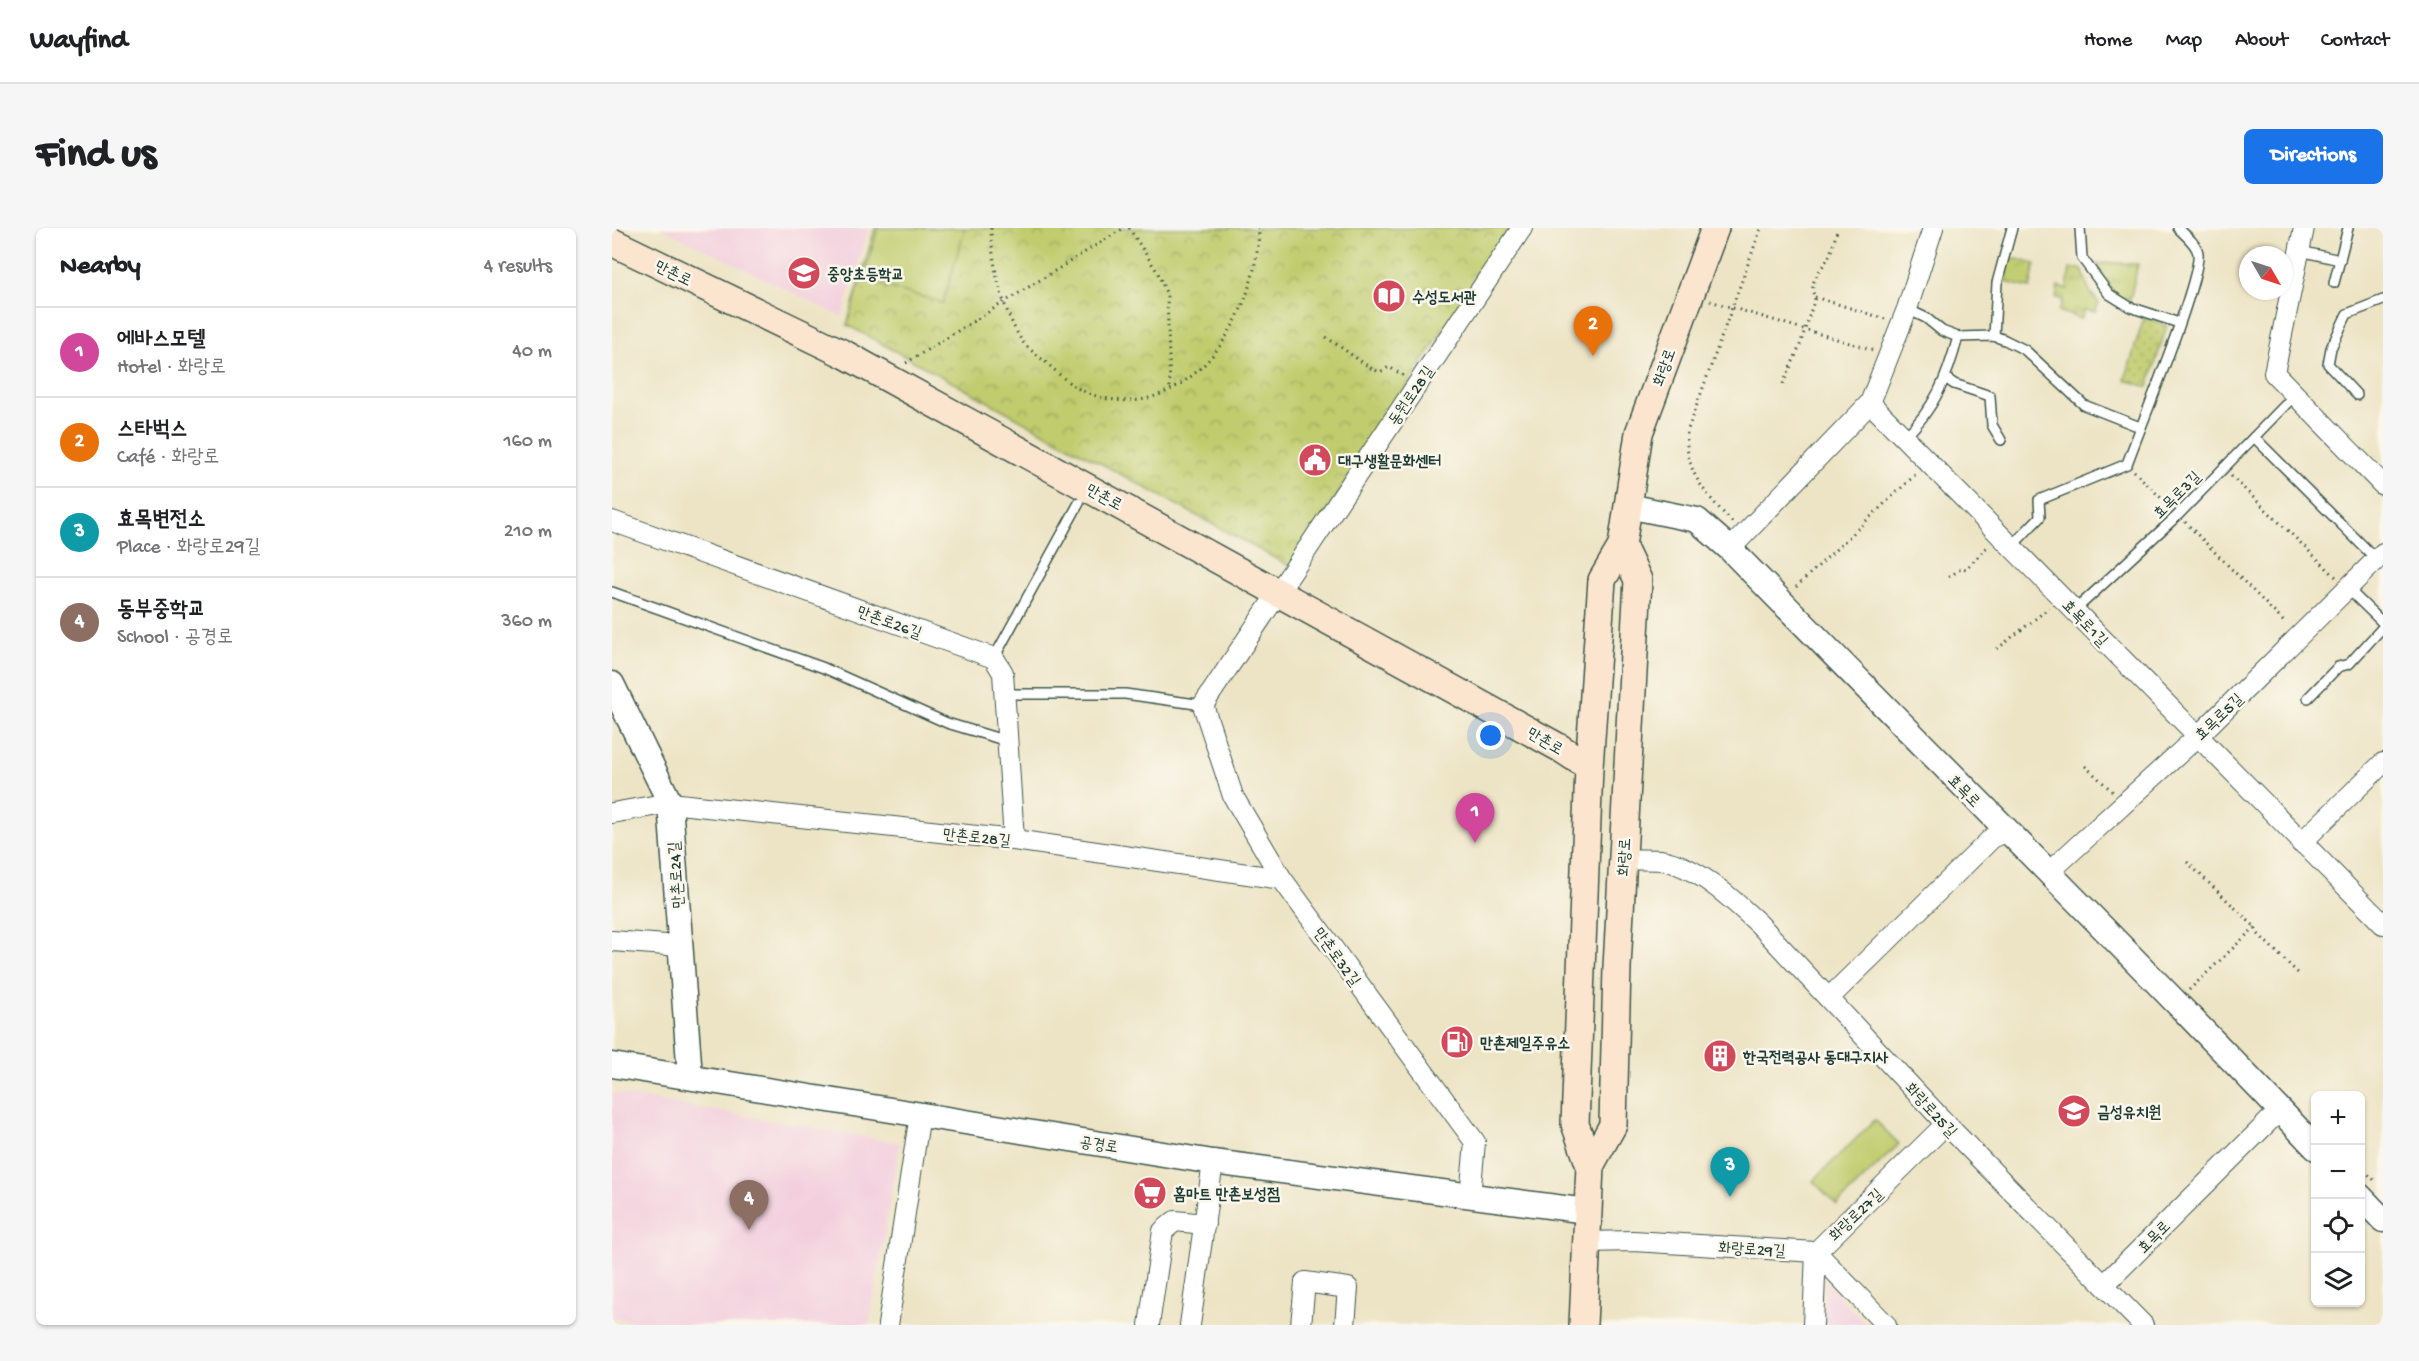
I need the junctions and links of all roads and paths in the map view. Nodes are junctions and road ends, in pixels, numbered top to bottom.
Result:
1 (991, 228) edge
2 (1124, 228) edge
3 (1129, 228) edge
4 (1259, 228) edge
5 (1522, 228) edge
6 (1715, 228) edge
7 (1761, 228) edge
8 (1838, 228) edge
9 (1933, 228) edge
10 (2012, 228) edge
11 (2080, 228) edge
12 (2178, 228) edge
13 (2304, 228) edge
14 (2348, 228) edge
15 (612, 242) edge
16 (2300, 251) junction
17 (2340, 260) junction
18 (2334, 283) dead end
19 (1690, 295) junction
20 (1815, 297) junction
21 (2383, 300) edge
22 (1004, 301) junction
23 (1732, 307) junction
24 (1904, 317) junction
25 (2179, 323) junction
26 (1806, 330) junction
27 (1994, 336) junction
28 (1326, 337) dead end
29 (1958, 337) junction
30 (1890, 355) junction
31 (906, 363) dead end
32 (1407, 378) dead end
33 (1947, 379) junction
34 (1783, 384) dead end
35 (1170, 387) junction
36 (2295, 395) junction
37 (2356, 395) dead end
38 (1870, 403) junction
39 (2140, 427) junction
40 (2254, 437) junction
41 (1904, 439) junction
42 (2001, 441) dead end
43 (1928, 462) junction
44 (2127, 464) junction
45 (2223, 469) junction
46 (2383, 485) edge
47 (1079, 503) dead end
48 (1628, 506) junction
49 (2178, 515) junction
50 (612, 521) edge
51 (2007, 540) junction
52 (1737, 542) junction
53 (1622, 546) junction
54 (2380, 556) edge
55 (1949, 577) dead end
56 (1788, 581) dead end
57 (2348, 589) junction
58 (612, 592) edge
59 (1279, 593) junction
60 (2068, 604) junction
61 (2383, 625) edge
62 (2299, 637) junction
63 (1997, 650) dead end
64 (994, 658) junction
65 (612, 684) edge
66 (1004, 694) junction
67 (2308, 698) dead end
68 (1203, 705) junction
69 (2198, 736) junction
70 (1007, 741) junction
71 (2383, 763) edge
72 (2085, 766) dead end
73 (1589, 767) junction
74 (670, 803) junction
75 (2125, 804) junction
76 (612, 813) edge
77 (2006, 832) junction
78 (1014, 840) junction
79 (2301, 843) junction
80 (1623, 859) junction
81 (2187, 862) dead end
82 (2049, 873) junction
83 (1282, 879) junction
84 (2383, 924) edge
85 (2255, 927) junction
86 (612, 941) edge
87 (680, 946) junction
88 (2301, 976) dead end
89 (2187, 992) junction
90 (1829, 998) junction
91 (612, 1065) edge
92 (690, 1077) junction
93 (2281, 1112) junction
94 (920, 1114) junction
95 (1946, 1124) junction
96 (2313, 1145) edge
97 (1213, 1162) junction
98 (1590, 1166) junction
99 (2368, 1189) edge
100 (1470, 1197) junction
101 (1587, 1211) junction
102 (2383, 1220) edge
103 (1204, 1224) junction
104 (1586, 1242) junction
105 (1816, 1252) junction
106 (2104, 1285) junction
107 (888, 1325) edge
108 (1149, 1325) edge
109 (1190, 1325) edge
110 (1301, 1325) edge
111 (1345, 1325) edge
112 (1582, 1325) edge
113 (1813, 1325) edge
114 (1886, 1325) edge
115 (2143, 1325) edge

1 - 22 path
2 - 22 path
3 - 35 path
4 - 35 path
5 - 59 street, 동원로28길
6 - 19 main road, 화랑로
7 - 23 path
8 - 20 path
9 - 24 street
10 - 27 lane
11 - 25 lane
12 - 25 lane
13 - 16 street
14 - 17 lane
15 - 59 main road, 만촌로
16 - 17 lane
16 - 36 street
17 - 18 lane
19 - 23 path
19 - 48 main road, 화랑로
20 - 24 path
20 - 26 path
21 - 37 lane
22 - 31 path
22 - 35 path
23 - 26 path
23 - 52 path
24 - 29 lane
24 - 30 street
25 - 39 lane
26 - 30 path
26 - 34 path
27 - 29 lane
27 - 39 lane
28 - 32 path
29 - 33 lane
30 - 38 street
33 - 41 lane
33 - 42 lane
36 - 40 lane, 효목로3길
36 - 46 street
38 - 41 street, 효목로1길
38 - 52 street
39 - 44 lane
40 - 45 lane, 효목로3길
40 - 54 lane
41 - 43 street, 효목로1길
43 - 51 street, 효목로1길
43 - 56 path
44 - 49 path
44 - 51 lane
45 - 49 lane, 효목로3길
45 - 57 path
47 - 64 lane, 만촌로
48 - 52 street, 효목로
48 - 53 main road, 화랑로
49 - 60 lane, 효목로3길
49 - 62 path
50 - 64 street, 만촌로26길
51 - 55 path
51 - 60 street, 효목로1길
52 - 77 street, 효목로
53 - 73 main road, 화랑로
53 - 80 main road, 화랑로
54 - 57 street, 효목로5길
57 - 61 lane
57 - 62 street, 효목로5길
58 - 70 lane
59 - 68 street
59 - 73 main road, 만촌로
60 - 63 path
60 - 69 street, 효목로1길
61 - 67 lane
62 - 69 street, 효목로5길
64 - 66 street
65 - 74 street, 만촌로24길
66 - 68 lane
66 - 70 street
68 - 83 street, 만촌로32길
69 - 75 street, 효목로5길
69 - 79 street, 효목로1길
70 - 78 street
71 - 79 street
72 - 75 path
73 - 98 main road, 화랑로
74 - 76 street
74 - 78 street, 만촌로28길
74 - 87 street, 만촌로24길
75 - 82 street, 효목로5길
77 - 82 street, 효목로
77 - 90 street
78 - 83 street, 만촌로28길
79 - 84 street, 효목로1길
80 - 90 street, 화랑로25길
80 - 98 main road, 화랑로
81 - 85 path
82 - 89 street, 효목로
83 - 100 street, 만촌로32길
85 - 88 path
85 - 89 path
86 - 87 street
87 - 92 street, 만촌로24길
89 - 93 street, 효목로
90 - 95 street, 화랑로25길
91 - 92 street, 공경로
92 - 94 street, 공경로
93 - 96 street, 효목로
93 - 106 street, 효목로
94 - 97 street, 공경로
94 - 107 street
95 - 105 street, 화랑로27길
95 - 106 street, 화랑로25길
97 - 100 street, 공경로
97 - 103 street
98 - 101 main road, 화랑로
99 - 102 street
100 - 101 street, 공경로
101 - 104 main road, 화랑로
103 - 108 street
103 - 109 street
104 - 105 street, 화랑로29길
104 - 112 main road, 화랑로
105 - 113 street, 화랑로27길
105 - 114 street
106 - 115 street, 화랑로25길
110 - 111 street

